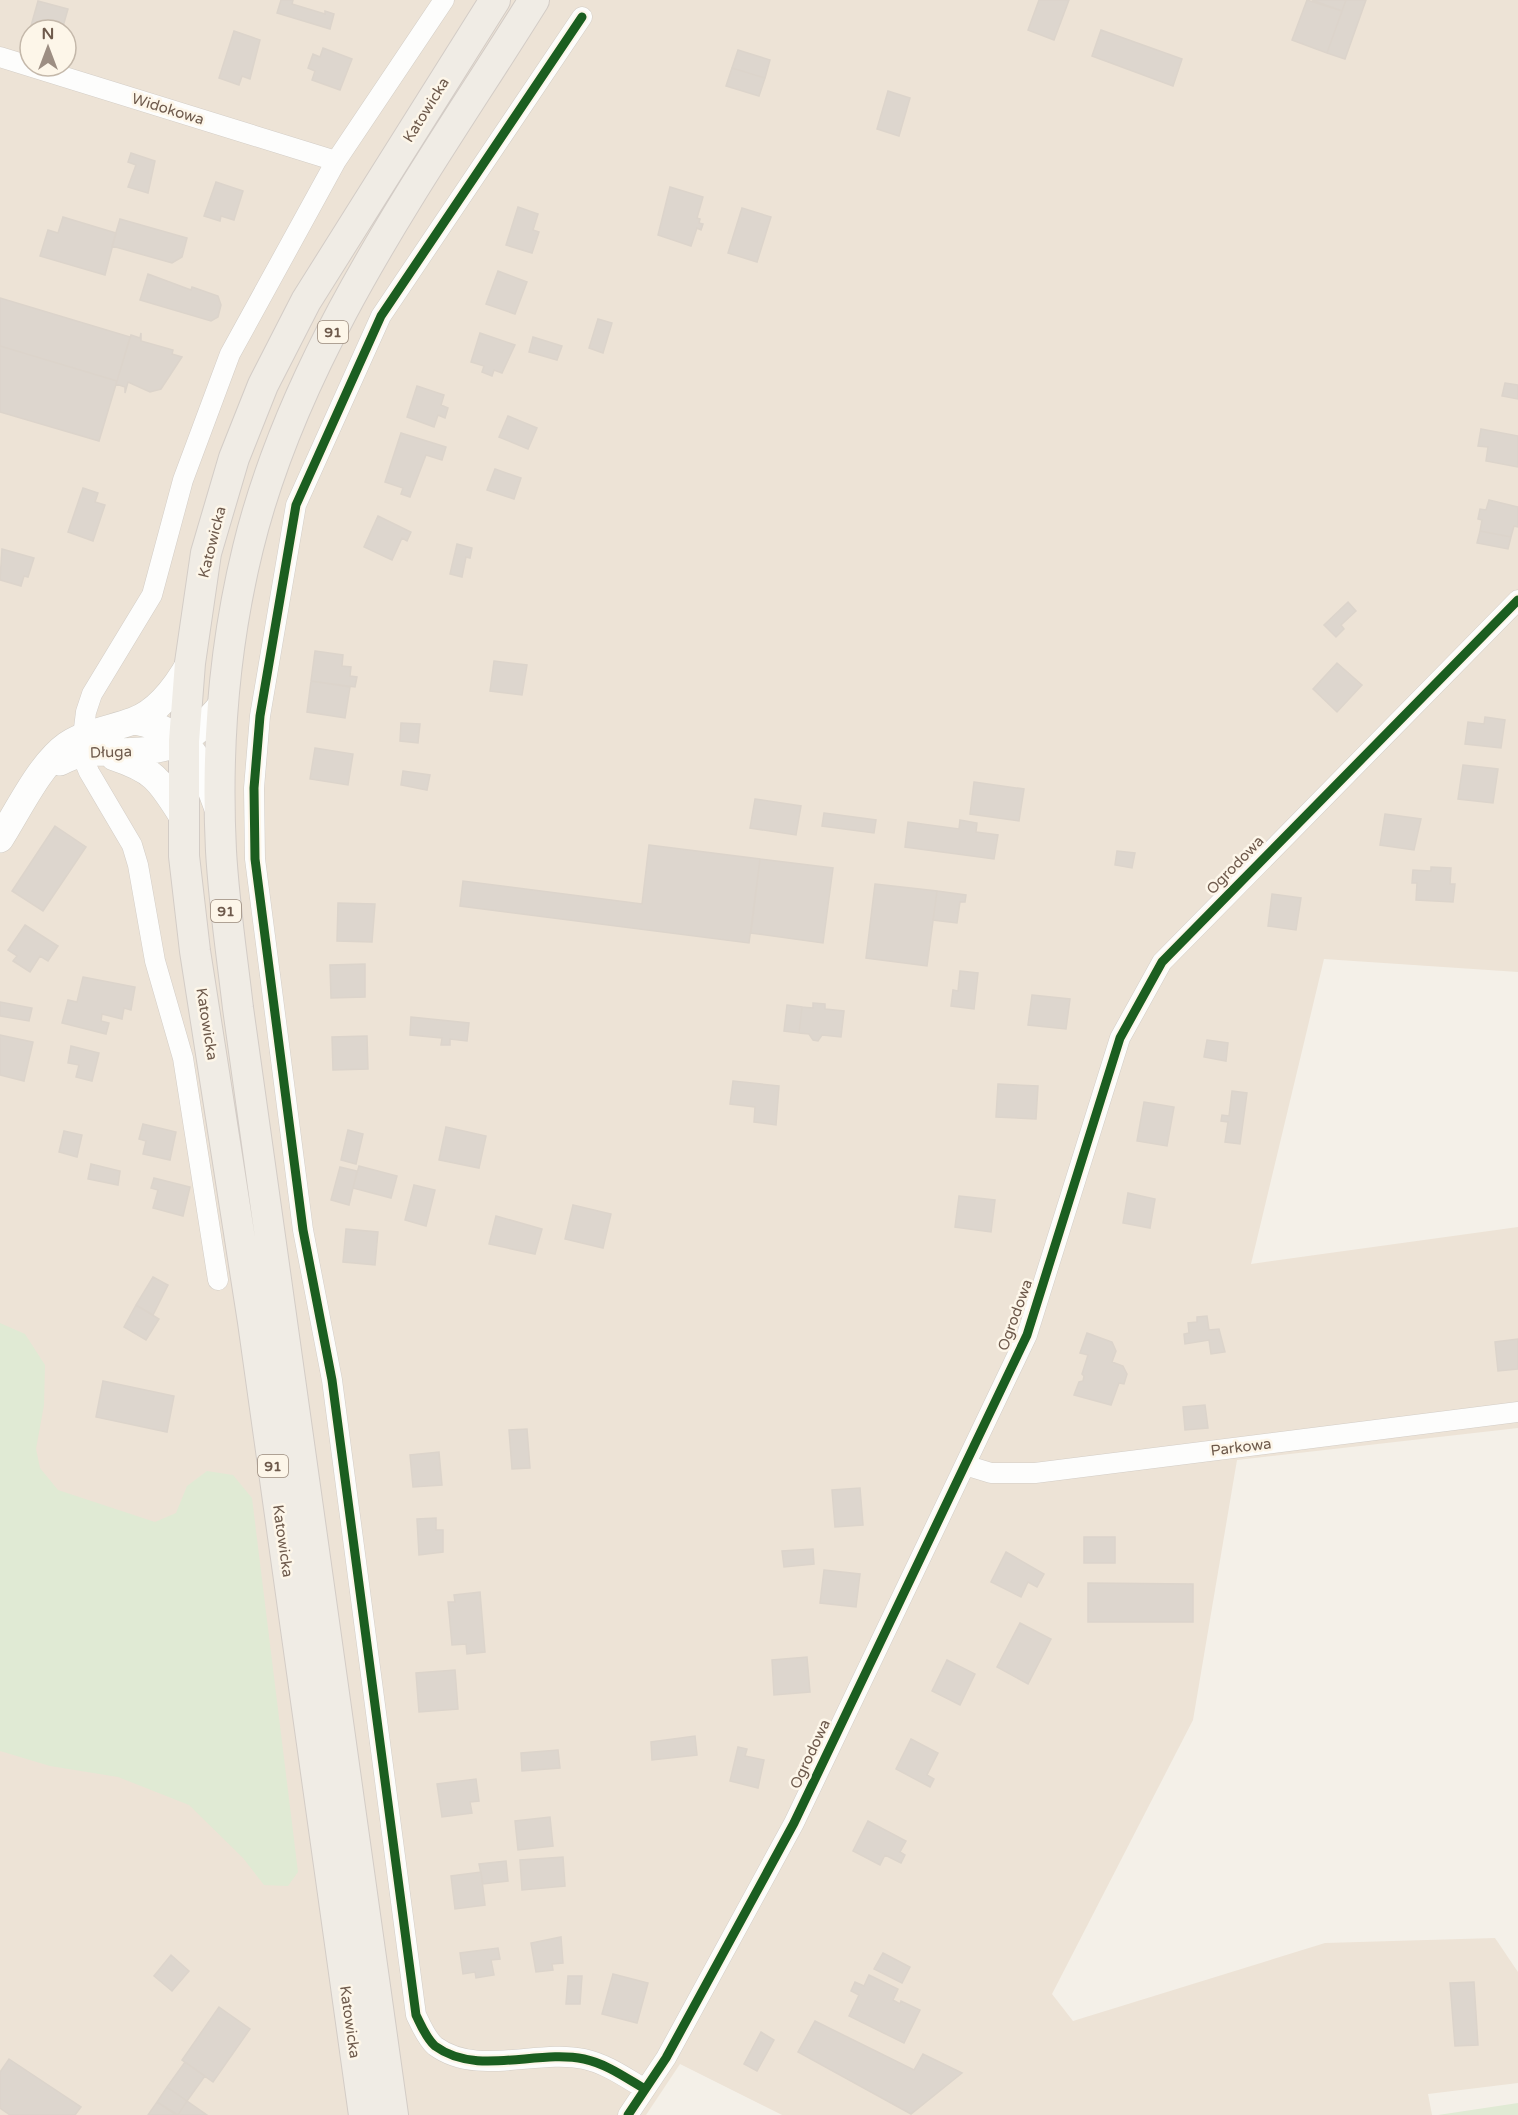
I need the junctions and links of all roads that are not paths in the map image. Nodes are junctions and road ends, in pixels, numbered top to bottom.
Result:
1 (444, 0) edge
2 (495, 0) edge
3 (534, 0) edge
4 (582, 17) dead end
5 (0, 57) edge
6 (336, 160) junction
7 (1518, 600) edge
8 (190, 663) junction
9 (224, 702) junction
10 (135, 721) junction
11 (184, 741) junction
12 (89, 747) junction
13 (220, 812) junction
14 (183, 817) junction
15 (0, 839) edge
16 (218, 1280) dead end
17 (1518, 1412) edge
18 (964, 1465) junction
19 (645, 2089) junction
20 (364, 2115) edge
21 (393, 2115) edge
22 (628, 2115) edge

1 - 6 street
2 - 8 main road, Katowicka / 91
3 - 9 main road, Katowicka / 91
4 - 19 street
5 - 6 street, Widokowa
6 - 12 street
7 - 18 street, Ogrodowa
8 - 10 street, Długa
8 - 11 main road, Katowicka / 91
9 - 11 street, Długa
9 - 13 main road, Katowicka / 91
10 - 11 street, Długa
10 - 12 street, Długa
11 - 12 street, Długa
11 - 13 street, Długa
11 - 14 main road, Katowicka / 91
12 - 14 street
12 - 15 street, Długa
12 - 16 street
13 - 21 main road, Katowicka / 91
14 - 20 main road, Katowicka / 91
17 - 18 street, Parkowa
18 - 19 street, Ogrodowa
19 - 22 street, Ogrodowa

